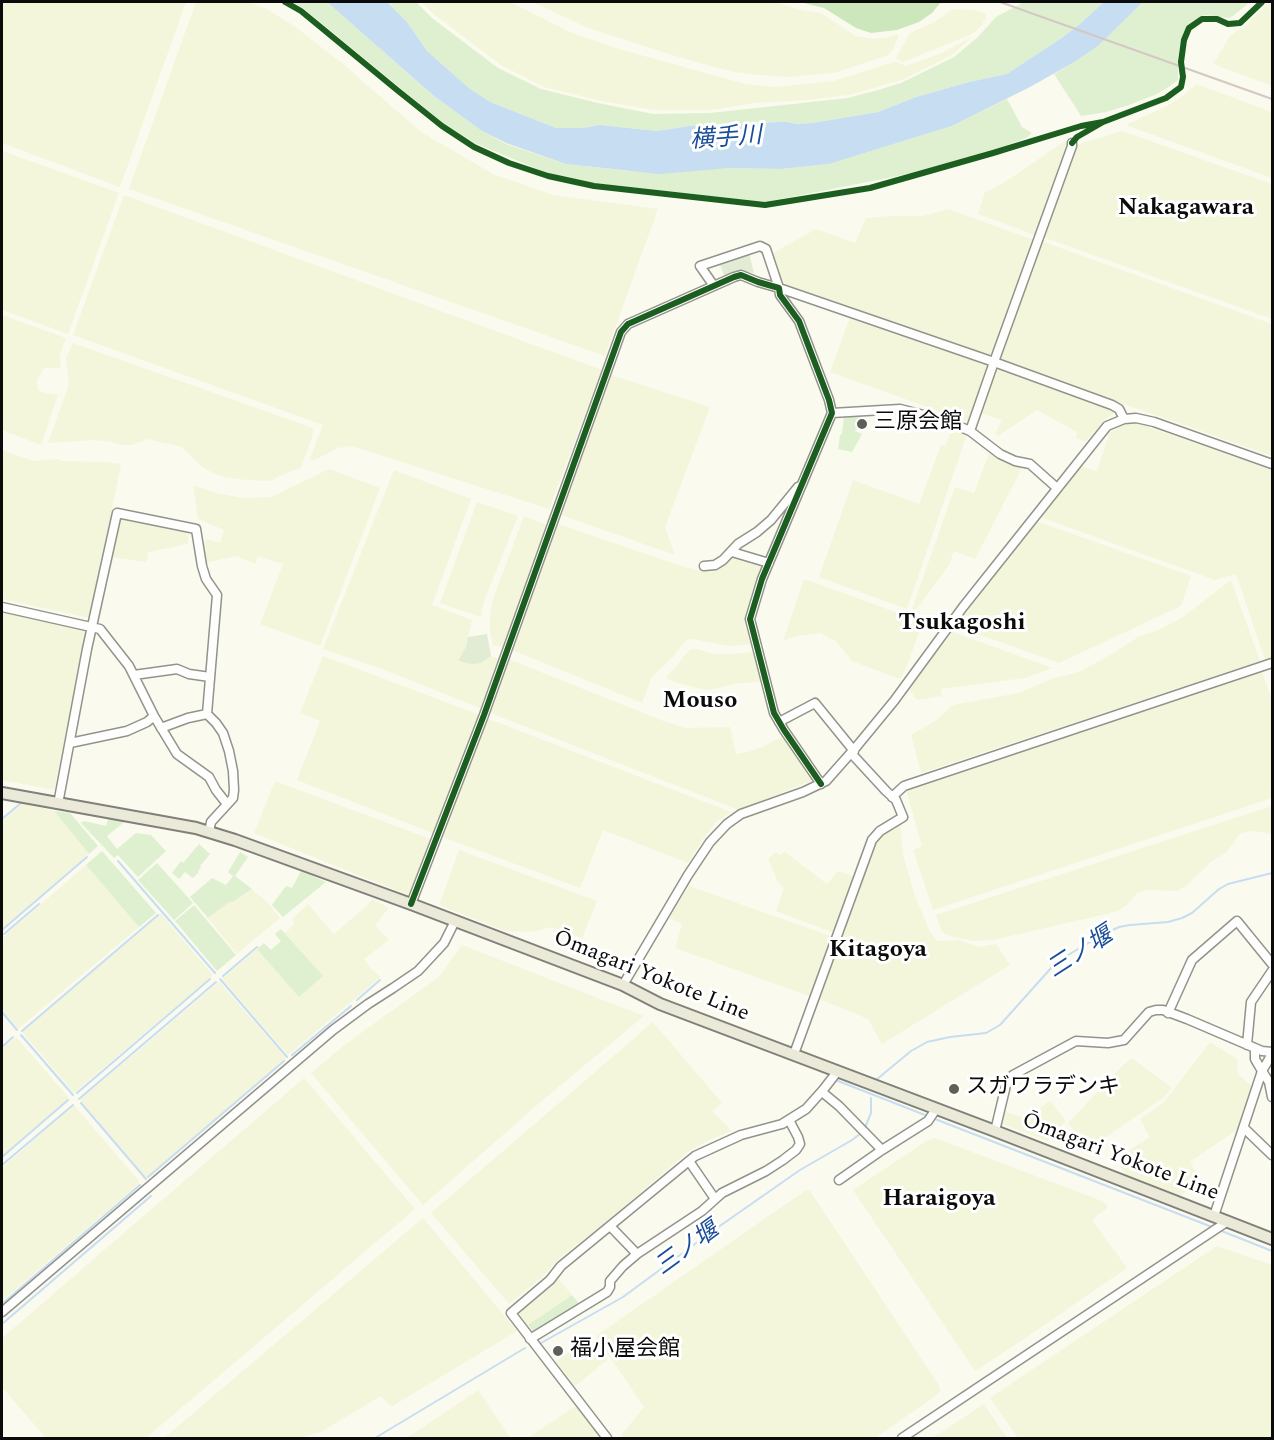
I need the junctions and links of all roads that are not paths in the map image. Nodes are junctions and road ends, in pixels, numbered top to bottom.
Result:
1 (1072, 142) dead end
2 (714, 286) junction
3 (779, 288) junction
4 (994, 362) junction
5 (832, 413) junction
6 (1124, 419) junction
7 (970, 431) junction
8 (1272, 464) edge
9 (804, 480) junction
10 (1057, 488) junction
11 (732, 552) junction
12 (770, 563) junction
13 (704, 566) dead end
14 (2, 607) edge
15 (92, 627) junction
16 (1272, 663) edge
17 (134, 675) junction
18 (210, 677) junction
19 (207, 714) junction
20 (154, 716) junction
21 (779, 722) junction
22 (161, 728) junction
23 (70, 743) junction
24 (852, 752) junction
25 (821, 784) junction
26 (2, 793) edge
27 (892, 797) junction
28 (58, 804) junction
29 (227, 804) junction
30 (209, 832) junction
31 (411, 904) junction
32 (455, 921) junction
33 (1272, 964) edge
34 (1272, 971) edge
35 (623, 985) junction
36 (1168, 1013) junction
37 (1251, 1046) junction
38 (1272, 1053) edge
39 (794, 1054) junction
40 (1262, 1071) junction
41 (837, 1072) junction
42 (822, 1092) junction
43 (1272, 1097) edge
44 (936, 1109) junction
45 (789, 1120) junction
46 (1244, 1128) junction
47 (994, 1131) junction
48 (882, 1150) junction
49 (1272, 1155) edge
50 (689, 1161) junction
51 (839, 1180) dead end
52 (715, 1199) junction
53 (1214, 1216) junction
54 (1228, 1221) junction
55 (610, 1226) junction
56 (1272, 1239) edge
57 (637, 1254) junction
58 (2, 1312) edge
59 (530, 1339) junction
60 (607, 1438) edge
61 (902, 1438) edge

1 - 4 street
2 - 3 street
2 - 3 street
2 - 31 street
3 - 4 street
3 - 5 street
4 - 6 street
4 - 7 street
5 - 7 street
5 - 9 street
6 - 8 street
6 - 10 street
7 - 10 street
9 - 11 street
9 - 12 street
10 - 24 street
11 - 12 street
11 - 13 street
12 - 21 street
14 - 15 street
15 - 17 street
15 - 18 street
15 - 23 street
16 - 27 street
17 - 18 street
17 - 20 street
18 - 19 street
19 - 22 street
19 - 29 street
20 - 22 street
20 - 23 street
21 - 24 street
21 - 25 street
22 - 29 street
23 - 28 street
24 - 25 street
24 - 27 street
25 - 35 street
26 - 28 main road, Ōmagari Yokote Line
27 - 39 street
28 - 30 main road, Ōmagari Yokote Line
29 - 30 street
30 - 31 main road, Ōmagari Yokote Line
31 - 32 main road, Ōmagari Yokote Line
32 - 35 main road, Ōmagari Yokote Line
32 - 58 street
33 - 36 street
34 - 37 street
35 - 39 main road, Ōmagari Yokote Line
36 - 37 street
36 - 47 street
37 - 38 street
37 - 40 street
38 - 40 street
39 - 41 main road, Ōmagari Yokote Line
40 - 43 street
40 - 46 street
41 - 42 street
41 - 44 main road, Ōmagari Yokote Line
42 - 45 street
42 - 48 street
44 - 47 main road, Ōmagari Yokote Line
44 - 48 street
45 - 50 street
45 - 52 street
46 - 49 street
46 - 53 street
47 - 53 main road, Ōmagari Yokote Line
48 - 51 street
50 - 52 street
50 - 55 street
52 - 57 street
53 - 54 main road, Ōmagari Yokote Line
54 - 56 main road, Ōmagari Yokote Line
54 - 61 street
55 - 57 street
55 - 59 street
57 - 59 street
59 - 60 street

